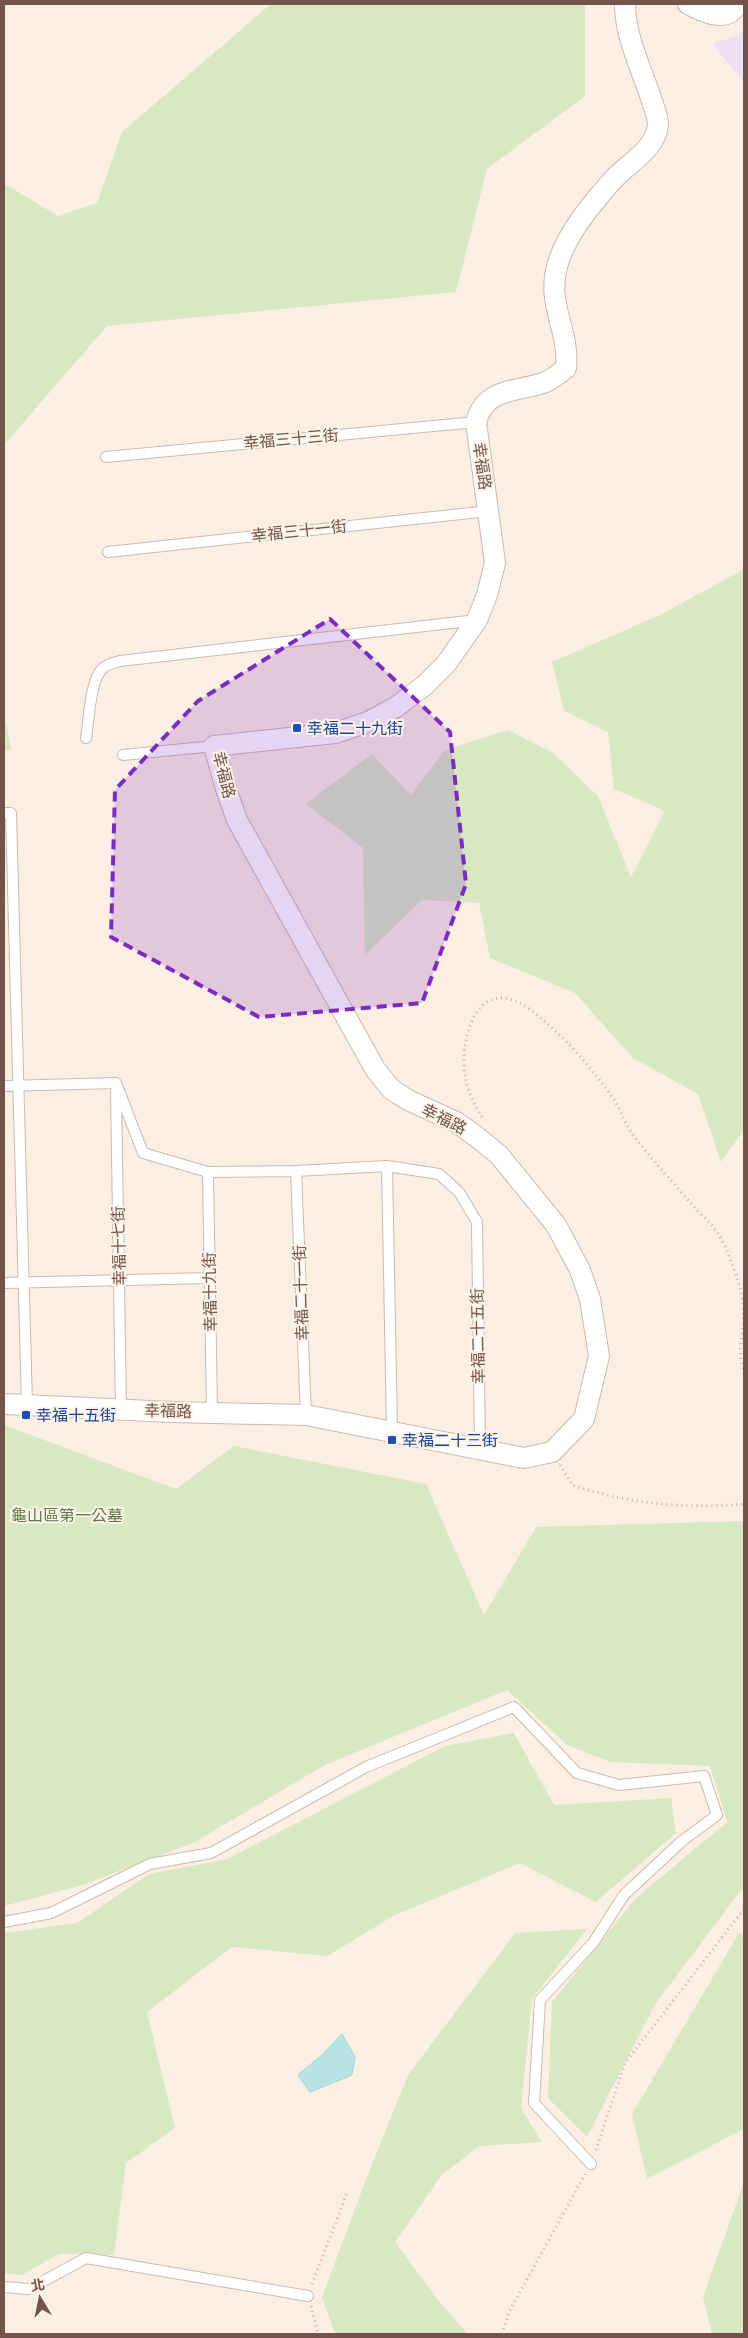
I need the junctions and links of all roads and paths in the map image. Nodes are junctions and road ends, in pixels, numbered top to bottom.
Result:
1 (625, 4) edge
2 (688, 4) edge
3 (737, 4) edge
4 (476, 422) junction
5 (106, 457) dead end
6 (489, 511) junction
7 (108, 552) dead end
8 (477, 620) junction
9 (86, 738) dead end
10 (214, 746) junction
11 (123, 755) dead end
12 (7, 813) edge
13 (9, 907) edge
14 (116, 1082) junction
15 (4, 1086) edge
16 (18, 1086) junction
17 (487, 1123) dead end
18 (387, 1166) junction
19 (296, 1171) junction
20 (208, 1172) junction
21 (210, 1278) junction
22 (119, 1280) junction
23 (23, 1282) junction
24 (4, 1283) edge
25 (744, 1370) edge
26 (4, 1404) edge
27 (27, 1406) junction
28 (122, 1409) junction
29 (212, 1412) junction
30 (306, 1415) junction
31 (392, 1431) junction
32 (480, 1449) junction
33 (552, 1452) junction
34 (744, 1504) edge
35 (744, 1909) edge
36 (4, 1922) edge
37 (590, 2164) junction
38 (347, 2193) dead end
39 (4, 2287) edge
40 (308, 2296) junction
41 (318, 2334) edge
42 (502, 2334) edge

1 - 4 street
2 - 3 street
4 - 5 lane, 幸福三十三街
4 - 6 street, 幸福路
6 - 7 lane, 幸福三十一街
6 - 8 street, 幸福路
8 - 9 lane
8 - 10 street, 幸福路
10 - 11 lane
10 - 33 street, 幸福路
12 - 13 lane
13 - 16 lane
14 - 16 lane
14 - 20 lane
14 - 22 lane, 幸福十七街
15 - 16 lane
16 - 23 lane
17 - 25 path
18 - 19 lane
18 - 31 lane
18 - 32 lane, 幸福二十五街
19 - 20 lane
19 - 30 lane, 幸福二十一街
20 - 21 lane, 幸福十九街
21 - 22 lane
21 - 29 lane, 幸福十九街
22 - 23 lane
22 - 28 lane, 幸福十七街
23 - 24 lane
23 - 27 lane
26 - 27 street, 幸福路
27 - 28 street, 幸福路
28 - 29 street, 幸福路
29 - 30 street, 幸福路
30 - 31 street, 幸福路
31 - 32 street, 幸福路
32 - 33 street, 幸福路
33 - 34 path
35 - 37 path
36 - 37 lane
37 - 42 path
38 - 40 path
39 - 40 lane
40 - 41 path

